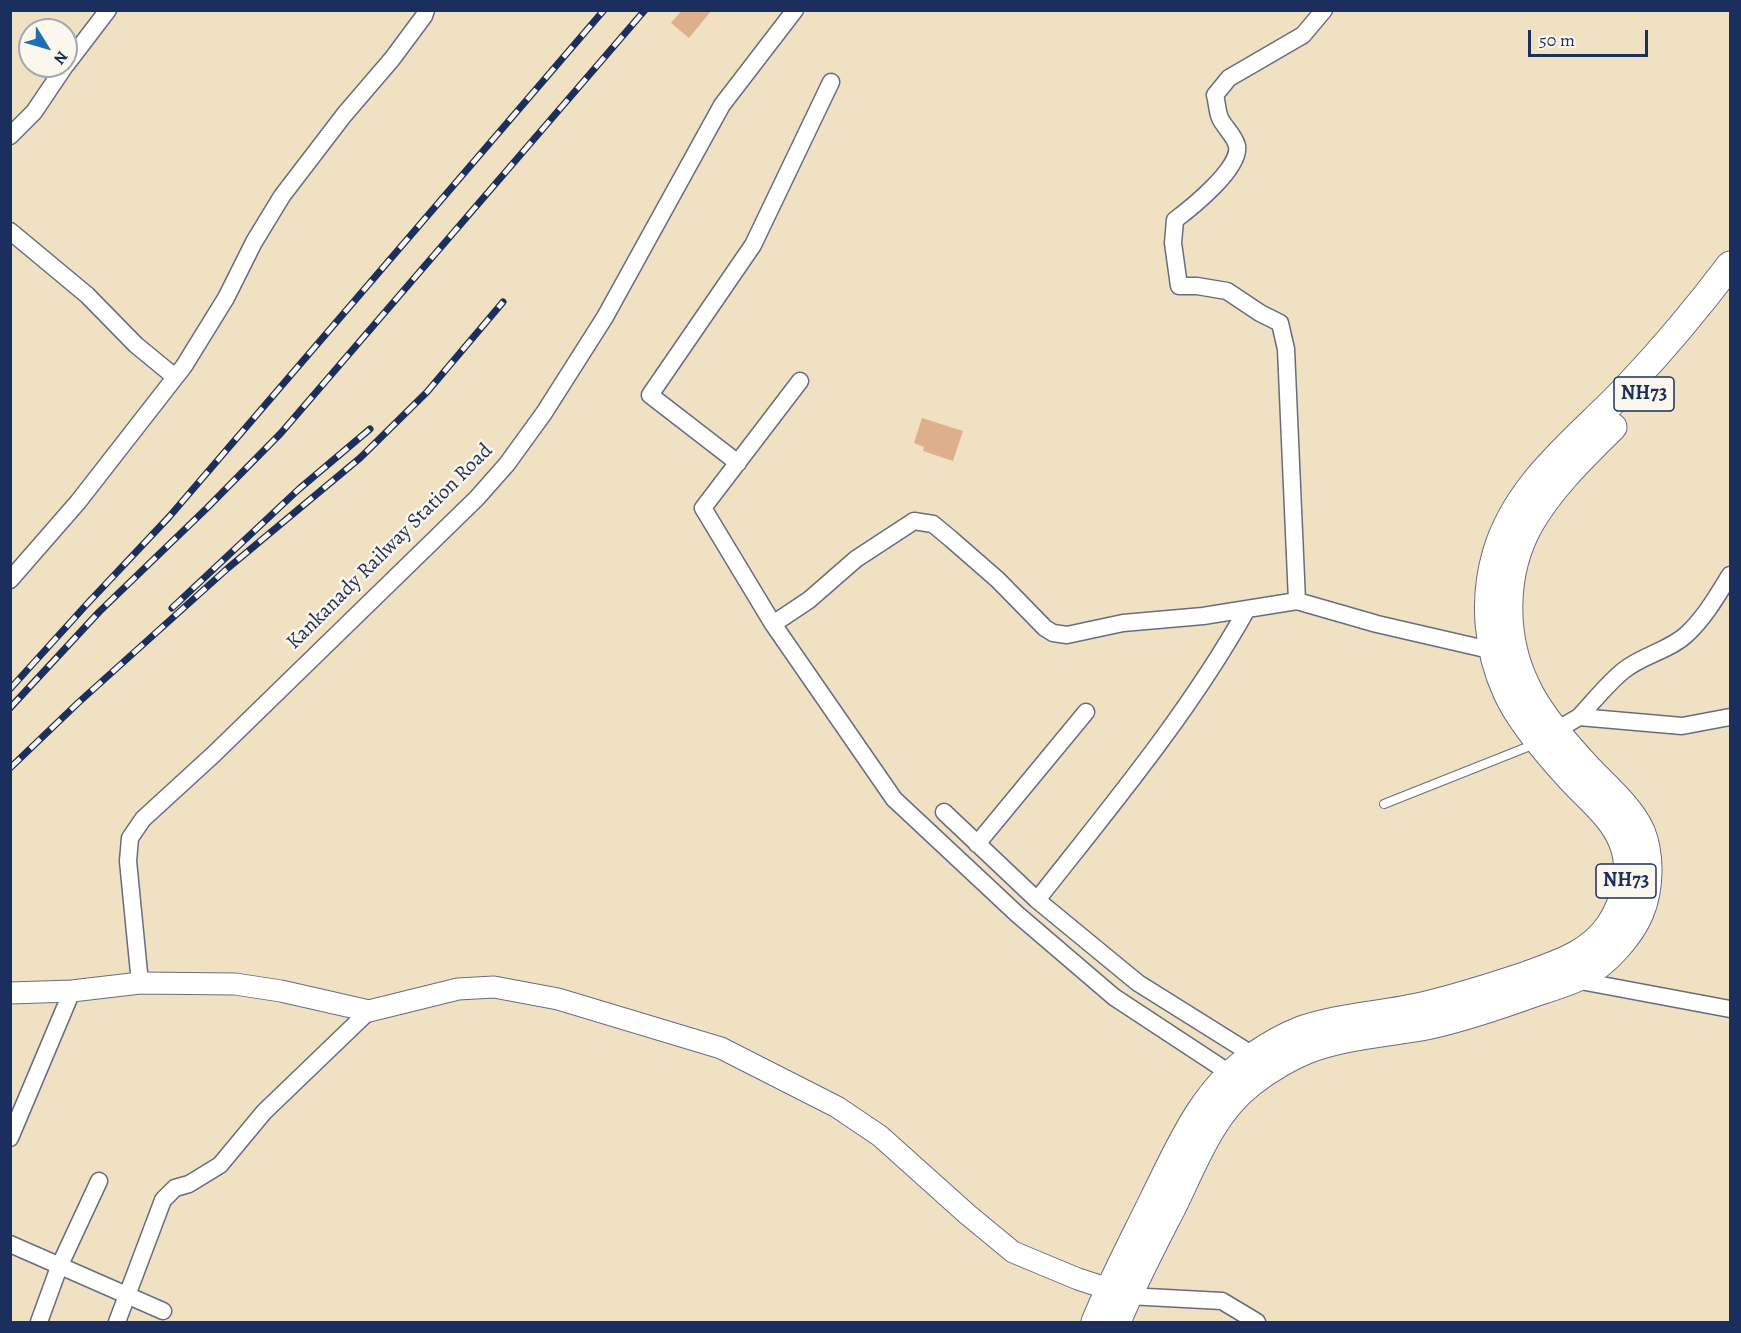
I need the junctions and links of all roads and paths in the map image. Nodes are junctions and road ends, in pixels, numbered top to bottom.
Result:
1 (108, 10) edge
2 (426, 10) edge
3 (795, 10) edge
4 (1324, 10) edge
5 (78, 49) edge
6 (57, 78) edge
7 (831, 82) dead end
8 (12, 131) edge
9 (10, 231) edge
10 (1731, 265) edge
11 (1731, 294) edge
12 (175, 376) junction
13 (800, 381) dead end
14 (738, 463) junction
15 (1731, 575) edge
16 (10, 580) edge
17 (1297, 601) junction
18 (1247, 609) junction
19 (773, 624) junction
20 (1494, 651) junction
21 (1086, 712) dead end
22 (1579, 717) junction
23 (1731, 717) edge
24 (1547, 737) junction
25 (1384, 804) dead end
26 (944, 812) dead end
27 (977, 844) junction
28 (1036, 900) junction
29 (1573, 979) junction
30 (140, 983) junction
31 (72, 991) junction
32 (10, 993) edge
33 (1491, 998) junction
34 (1731, 1009) edge
35 (369, 1011) junction
36 (1253, 1055) junction
37 (1231, 1074) junction
38 (10, 1138) edge
39 (99, 1181) dead end
40 (10, 1244) edge
41 (59, 1267) junction
42 (1119, 1292) junction
43 (127, 1296) junction
44 (163, 1311) dead end
45 (39, 1323) edge
46 (117, 1323) edge
47 (1095, 1323) edge
48 (1117, 1323) edge
49 (1257, 1323) edge

1 - 5 street
2 - 12 street
3 - 30 street, Kankanady Railway Station Road
4 - 17 street
6 - 8 street
7 - 14 street
9 - 12 street
10 - 20 highway, NH73
11 - 24 highway, NH73
12 - 16 street
13 - 14 street
14 - 19 street
15 - 22 street
17 - 18 street
17 - 20 street
18 - 19 street
18 - 28 street
19 - 37 street
20 - 24 highway, NH73
21 - 27 street
22 - 23 street
22 - 24 street
24 - 25 lane
24 - 29 highway, NH73
24 - 33 highway, NH73
26 - 27 street
27 - 28 street
28 - 36 street
29 - 33 highway, NH73
29 - 34 street
30 - 31 street
30 - 35 street
31 - 32 street
31 - 38 street
33 - 36 highway, NH73
33 - 42 highway, NH73
35 - 42 street
35 - 43 street
36 - 37 highway, NH73
37 - 42 highway, NH73
39 - 41 street
40 - 41 street
41 - 43 street
41 - 45 street
42 - 47 highway, NH73
42 - 48 highway, NH73
42 - 49 street
43 - 44 street
43 - 46 street

